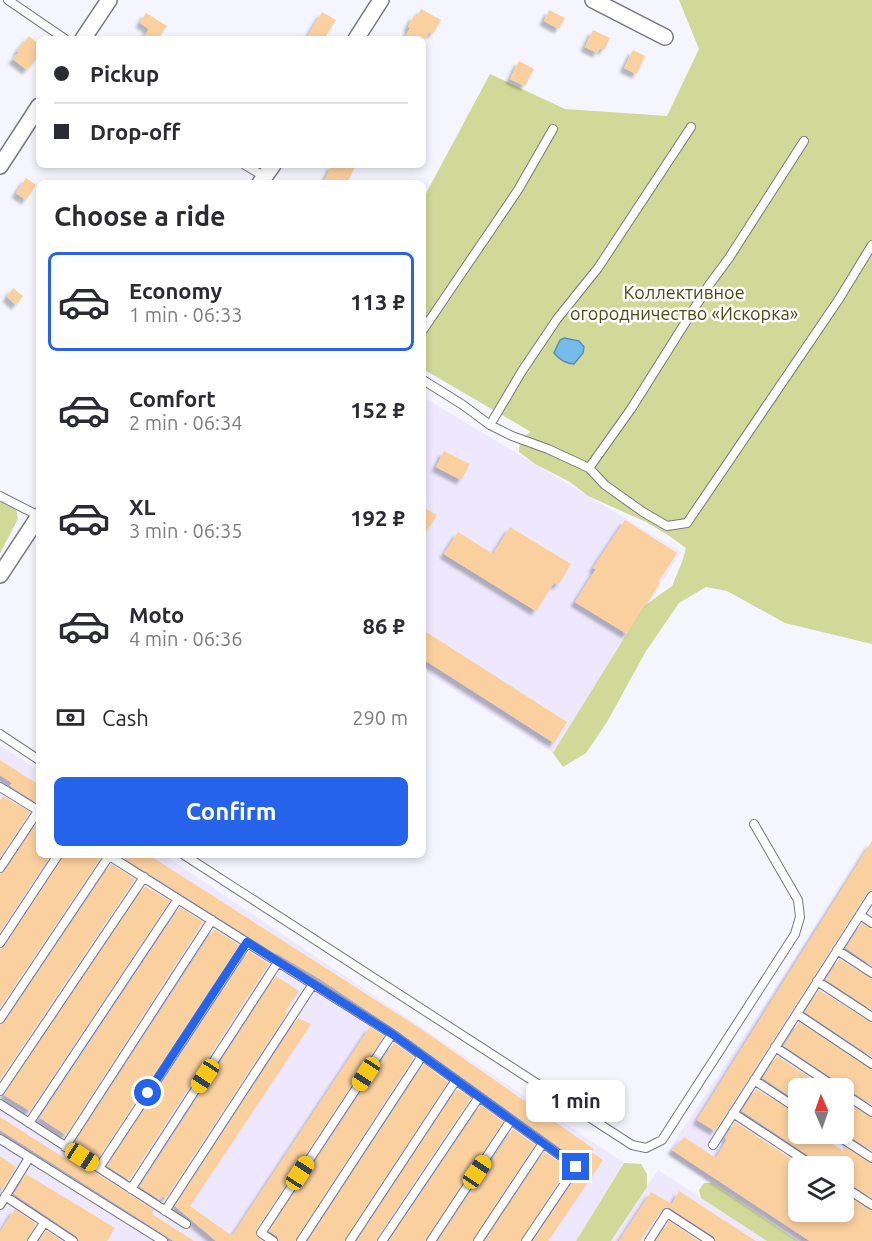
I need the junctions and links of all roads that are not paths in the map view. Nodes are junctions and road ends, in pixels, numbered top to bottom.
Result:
1 (8, 0) edge
2 (109, 0) edge
3 (381, 0) edge
4 (593, 0) edge
5 (61, 36) edge
6 (85, 36) edge
7 (358, 36) edge
8 (665, 37) dead end
9 (36, 111) edge
10 (691, 127) dead end
11 (553, 129) dead end
12 (804, 141) dead end
13 (0, 166) edge
14 (251, 168) edge
15 (266, 175) edge
16 (872, 245) edge
17 (426, 326) edge
18 (426, 382) edge
19 (490, 426) junction
20 (589, 468) junction
21 (0, 496) edge
22 (36, 514) edge
23 (36, 521) edge
24 (0, 575) edge
25 (0, 734) edge
26 (28, 752) junction
27 (36, 754) edge
28 (36, 758) edge
29 (0, 787) edge
30 (36, 809) edge
31 (36, 815) edge
32 (754, 824) dead end
33 (56, 858) edge
34 (107, 858) edge
35 (114, 858) edge
36 (189, 858) edge
37 (0, 868) edge
38 (144, 877) junction
39 (872, 896) edge
40 (178, 899) junction
41 (860, 915) junction
42 (212, 920) junction
43 (872, 923) edge
44 (247, 942) junction
45 (0, 943) edge
46 (837, 950) junction
47 (278, 962) junction
48 (872, 973) edge
49 (817, 981) junction
50 (313, 984) junction
51 (797, 1014) junction
52 (872, 1017) edge
53 (0, 1019) edge
54 (392, 1034) junction
55 (775, 1047) junction
56 (422, 1056) junction
57 (872, 1064) edge
58 (822, 1078) edge
59 (456, 1080) junction
60 (754, 1080) junction
61 (0, 1090) edge
62 (479, 1097) junction
63 (854, 1100) edge
64 (788, 1102) edge
65 (0, 1104) edge
66 (872, 1112) edge
67 (733, 1113) junction
68 (511, 1120) junction
69 (28, 1123) junction
70 (0, 1139) edge
71 (543, 1143) junction
72 (850, 1144) edge
73 (713, 1145) dead end
74 (65, 1147) junction
75 (798, 1156) edge
76 (29, 1158) junction
77 (872, 1158) edge
78 (99, 1168) junction
79 (131, 1189) junction
80 (854, 1193) edge
81 (5, 1196) junction
82 (0, 1205) edge
83 (872, 1205) edge
84 (165, 1211) junction
85 (44, 1222) junction
86 (186, 1224) dead end
87 (32, 1241) edge
88 (73, 1241) edge
89 (163, 1241) edge
90 (273, 1241) edge
91 (301, 1241) edge
92 (350, 1241) edge
93 (382, 1241) edge
94 (431, 1241) edge
95 (478, 1241) edge
96 (526, 1241) edge
97 (649, 1241) edge
98 (710, 1241) edge

1 - 5 lane
2 - 6 street
3 - 7 street
4 - 8 street
9 - 13 street
10 - 19 lane
11 - 17 lane
12 - 20 lane
14 - 15 lane
16 - 20 lane
18 - 19 lane
19 - 20 lane
21 - 22 lane
23 - 24 street
25 - 26 lane
26 - 27 lane
26 - 28 lane
29 - 30 lane
31 - 37 lane
32 - 36 lane
33 - 45 lane
34 - 53 lane
35 - 38 lane
38 - 40 lane
38 - 61 lane
39 - 41 lane
40 - 42 lane
40 - 69 lane
41 - 43 lane
41 - 46 lane
42 - 44 lane
42 - 74 lane
44 - 47 lane
44 - 78 lane
46 - 48 lane
46 - 49 lane
47 - 50 lane
47 - 79 lane
49 - 51 lane
49 - 52 lane
50 - 54 lane
50 - 84 lane
51 - 55 lane
51 - 57 lane
54 - 56 lane
54 - 90 lane
55 - 58 lane
55 - 60 lane
56 - 59 lane
56 - 91 lane
59 - 62 lane
59 - 92 lane
60 - 64 lane
60 - 67 lane
62 - 68 lane
62 - 93 lane
63 - 66 lane
65 - 69 lane
67 - 73 lane
67 - 75 lane
68 - 71 lane
68 - 94 lane
69 - 74 lane
70 - 76 lane
71 - 95 lane
71 - 96 lane
72 - 77 lane
74 - 78 lane
76 - 81 lane
76 - 89 lane
78 - 79 lane
79 - 84 lane
80 - 83 lane
81 - 82 lane
81 - 85 lane
84 - 86 lane
85 - 87 lane
85 - 88 lane
97 - 98 lane

